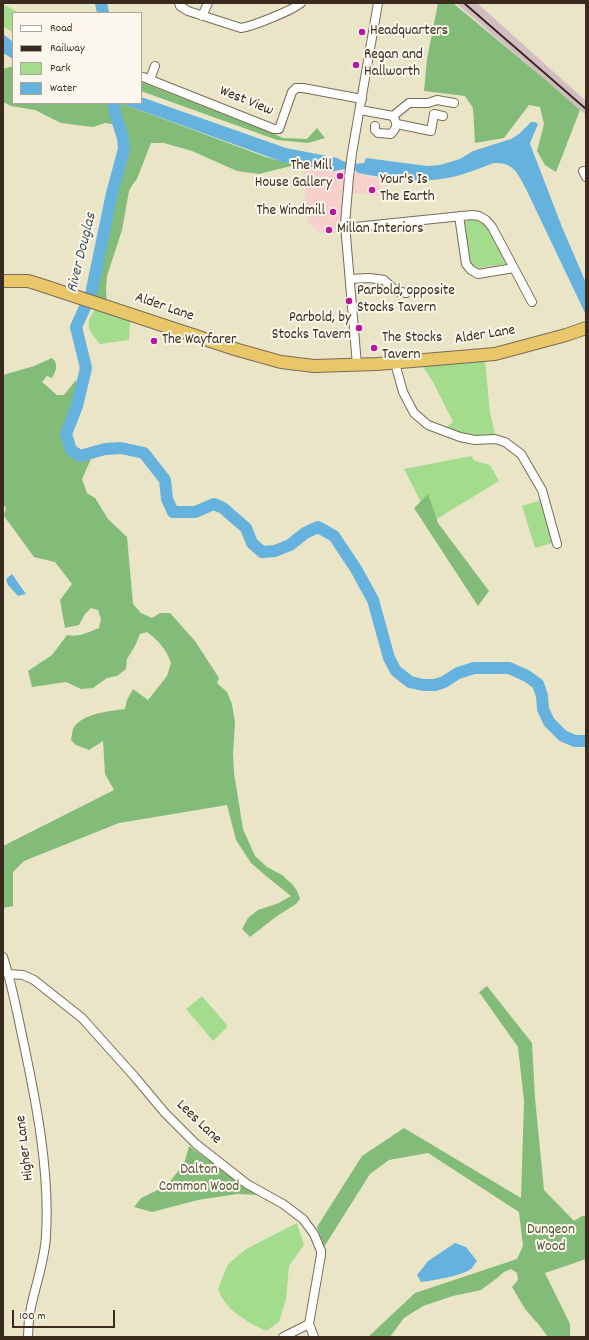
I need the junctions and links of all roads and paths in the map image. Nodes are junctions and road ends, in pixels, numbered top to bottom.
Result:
1 (179, 3) edge
2 (208, 3) edge
3 (301, 3) edge
4 (378, 3) edge
5 (202, 16) junction
6 (154, 66) dead end
7 (362, 99) junction
8 (454, 103) dead end
9 (360, 110) junction
10 (393, 116) junction
11 (443, 116) dead end
12 (397, 124) junction
13 (375, 126) dead end
14 (459, 216) junction
15 (346, 228) junction
16 (514, 268) junction
17 (350, 279) junction
18 (3, 281) edge
19 (401, 283) dead end
20 (396, 291) junction
21 (406, 293) dead end
22 (532, 302) dead end
23 (586, 329) edge
24 (395, 363) junction
25 (357, 365) junction
26 (557, 544) dead end
27 (3, 957) edge
28 (8, 974) junction
29 (309, 1324) junction
30 (28, 1337) edge
31 (283, 1337) edge
32 (314, 1337) edge

1 - 5 street
2 - 5 street
3 - 5 street
4 - 7 street
6 - 7 street, West View
7 - 9 street
8 - 10 street
9 - 10 street
9 - 15 street
10 - 12 street
11 - 12 street
12 - 13 street
14 - 15 street
14 - 16 street
14 - 16 street
15 - 17 street
16 - 22 street
17 - 20 street
17 - 25 street
18 - 25 highway, Alder Lane
19 - 20 street
20 - 21 street
23 - 24 highway, Alder Lane
24 - 25 highway, Alder Lane
24 - 26 street
27 - 28 street, Higher Lane
28 - 29 street, Lees Lane
28 - 30 street, Higher Lane
29 - 31 street
29 - 32 street

